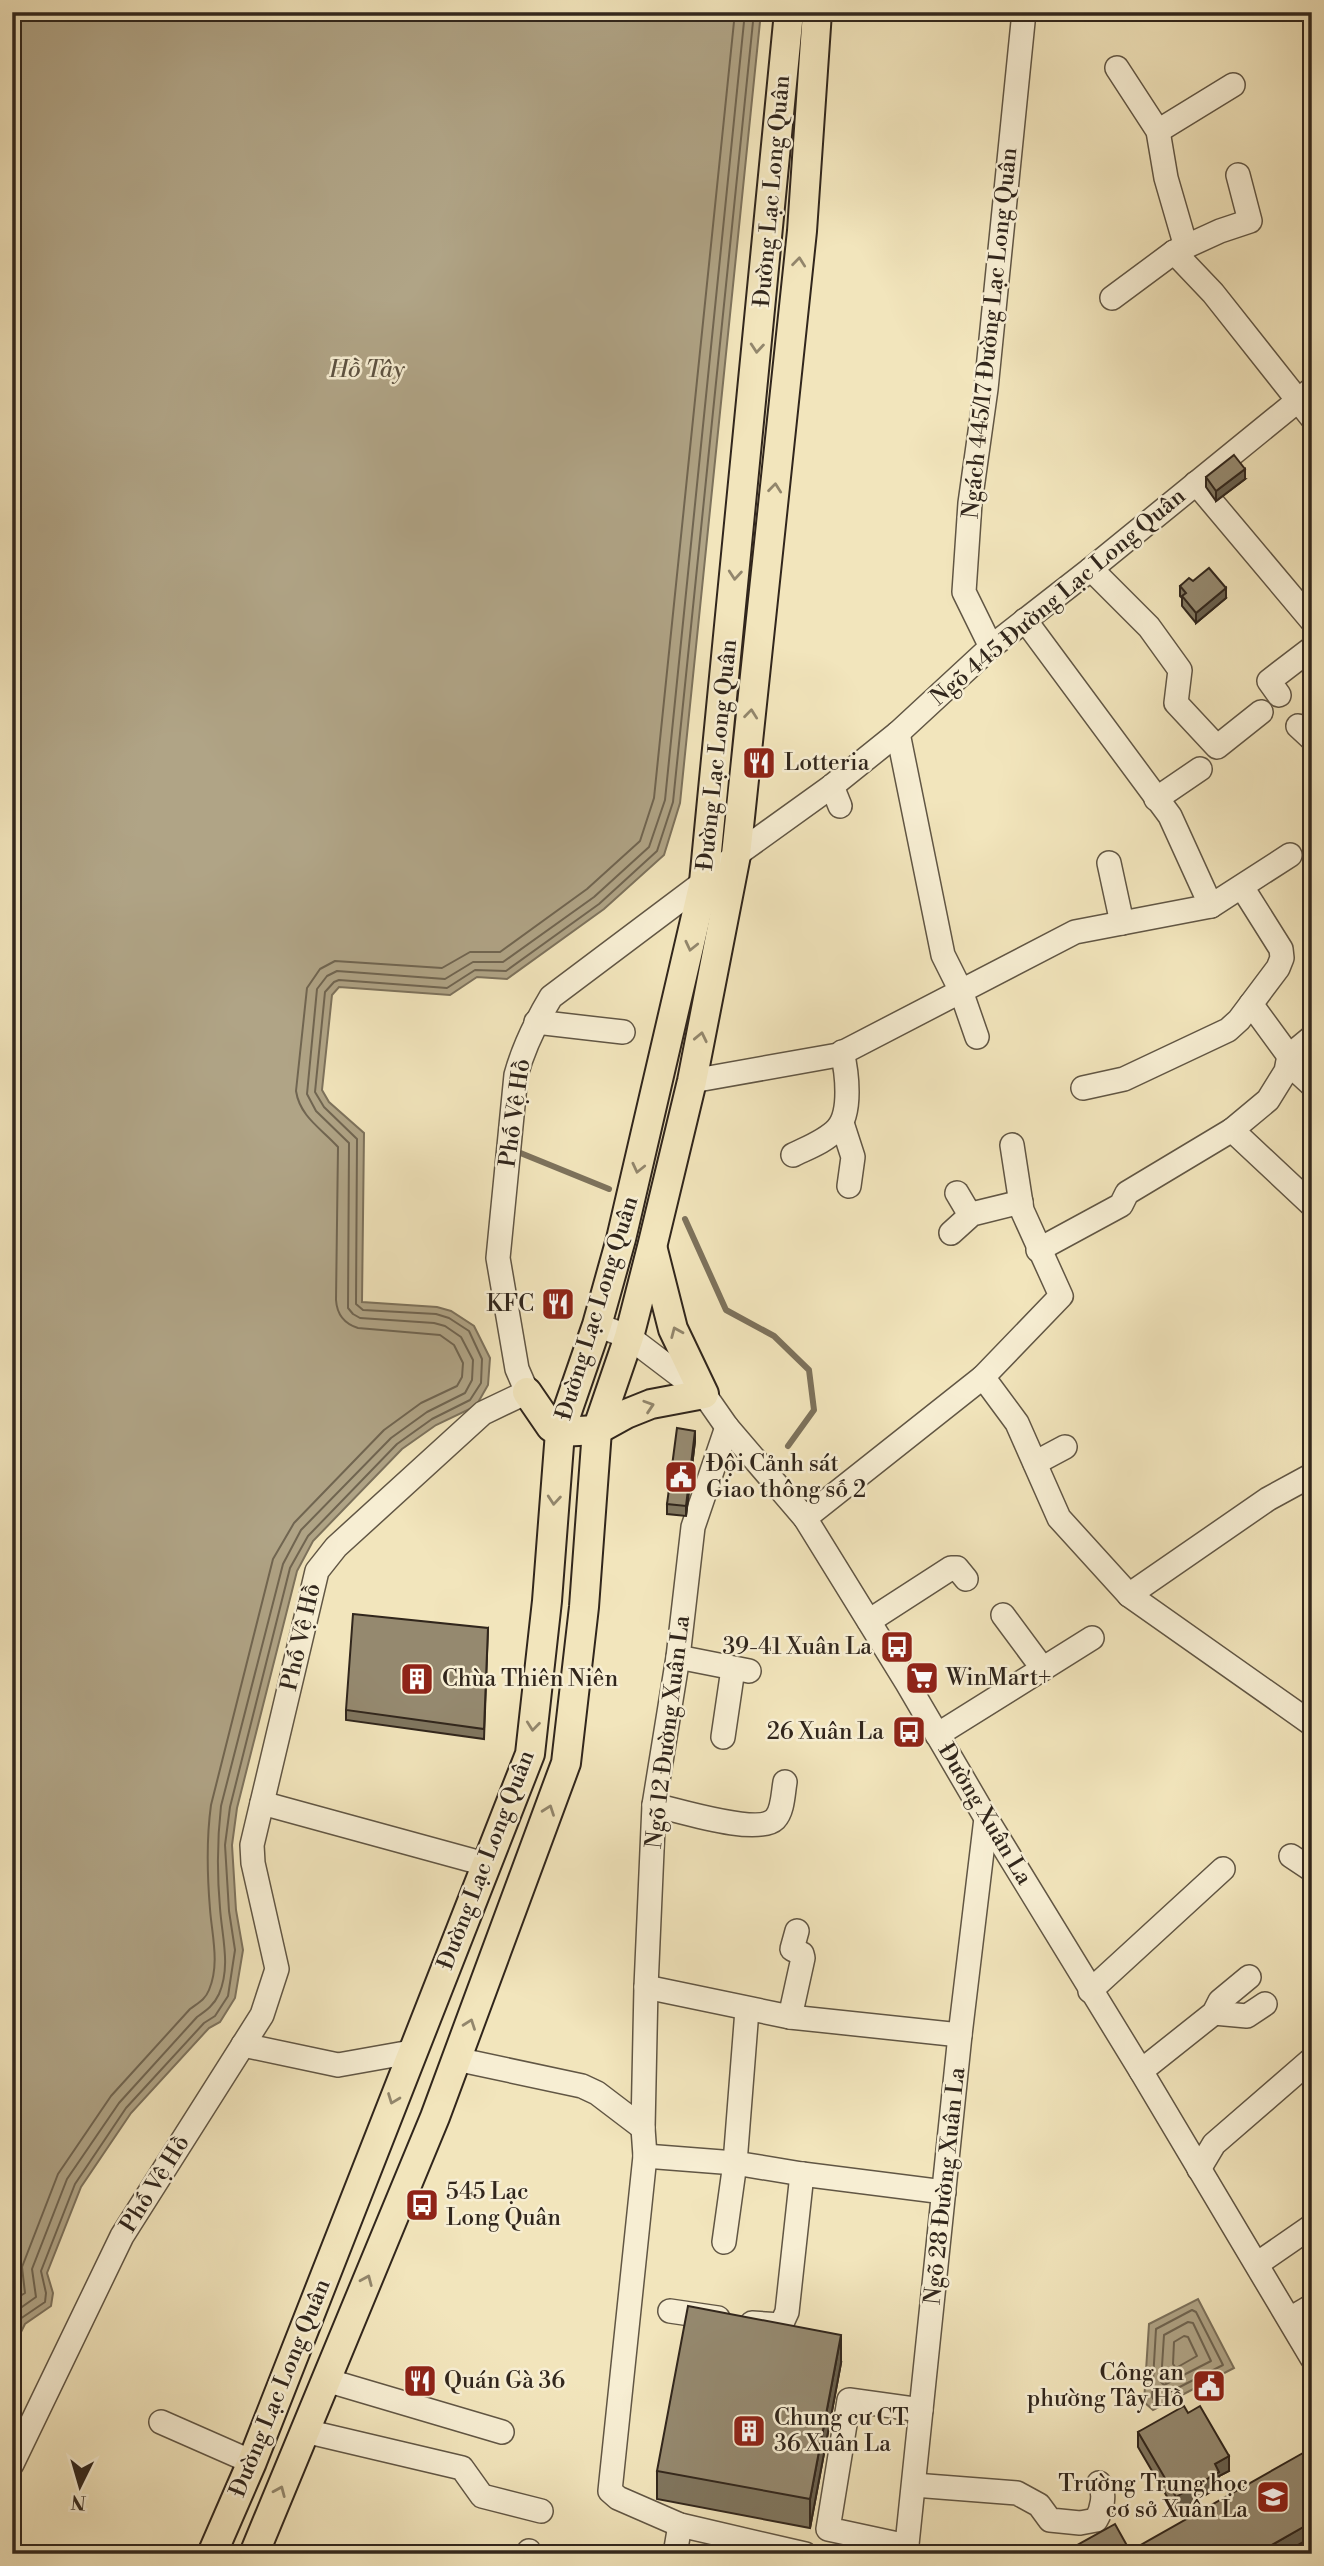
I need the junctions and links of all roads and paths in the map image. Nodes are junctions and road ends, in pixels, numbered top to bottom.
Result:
1 (789, 12) edge
2 (817, 12) edge
3 (1024, 12) edge
4 (1117, 68) dead end
5 (1233, 85) dead end
6 (1158, 131) junction
7 (1238, 175) dead end
8 (1180, 249) junction
9 (1112, 298) dead end
10 (1304, 395) edge
11 (1312, 418) edge
12 (1196, 483) junction
13 (1091, 569) junction
14 (1025, 620) junction
15 (1312, 621) edge
16 (991, 647) junction
17 (1312, 648) edge
18 (1279, 695) dead end
19 (1261, 712) dead end
20 (898, 733) junction
21 (1200, 769) dead end
22 (1156, 799) junction
23 (736, 855) junction
24 (1290, 855) dead end
25 (1109, 863) dead end
26 (704, 883) junction
27 (1242, 887) junction
28 (1211, 906) junction
29 (1122, 923) junction
30 (961, 991) junction
31 (1251, 1004) junction
32 (536, 1022) junction
33 (623, 1032) dead end
34 (977, 1037) dead end
35 (1312, 1037) edge
36 (842, 1052) junction
37 (1288, 1060) junction
38 (692, 1081) junction
39 (1312, 1085) edge
40 (1083, 1088) dead end
41 (842, 1123) junction
42 (1232, 1130) junction
43 (1012, 1145) dead end
44 (793, 1155) dead end
45 (849, 1186) dead end
46 (957, 1193) dead end
47 (1021, 1202) junction
48 (1312, 1205) edge
49 (970, 1216) junction
50 (951, 1233) dead end
51 (652, 1247) junction
52 (1038, 1250) junction
53 (597, 1325) junction
54 (629, 1337) junction
55 (983, 1377) junction
56 (527, 1392) junction
57 (704, 1394) junction
58 (727, 1427) junction
59 (597, 1430) junction
60 (560, 1432) junction
61 (1065, 1447) dead end
62 (1035, 1463) junction
63 (1312, 1475) edge
64 (805, 1518) junction
65 (966, 1579) dead end
66 (1129, 1595) junction
67 (1003, 1615) dead end
68 (869, 1621) junction
69 (1092, 1638) dead end
70 (678, 1657) junction
71 (1043, 1670) junction
72 (1312, 1724) edge
73 (937, 1735) junction
74 (723, 1737) dead end
75 (785, 1782) dead end
76 (262, 1803) junction
77 (654, 1805) junction
78 (986, 1818) junction
79 (1291, 1856) dead end
80 (485, 1864) junction
81 (1223, 1869) dead end
82 (1312, 1870) edge
83 (797, 1931) dead end
84 (1249, 1977) dead end
85 (646, 1987) junction
86 (1090, 1991) junction
87 (1265, 2004) dead end
88 (747, 2010) junction
89 (1214, 2013) junction
90 (790, 2017) junction
91 (960, 2035) junction
92 (243, 2045) junction
93 (411, 2052) junction
94 (457, 2059) junction
95 (1312, 2059) edge
96 (1141, 2071) junction
97 (643, 2128) junction
98 (645, 2156) junction
99 (735, 2163) junction
100 (1199, 2169) junction
101 (802, 2174) junction
102 (944, 2192) junction
103 (1312, 2227) edge
104 (723, 2242) dead end
105 (1257, 2264) junction
106 (1312, 2306) edge
107 (670, 2311) dead end
108 (1290, 2319) junction
109 (1312, 2358) edge
110 (326, 2380) junction
111 (921, 2410) junction
112 (161, 2422) dead end
113 (305, 2431) junction
114 (502, 2432) dead end
115 (252, 2462) junction
116 (12, 2464) edge
117 (1099, 2483) dead end
118 (914, 2485) junction
119 (541, 2511) dead end
120 (680, 2525) junction
121 (906, 2550) edge
122 (212, 2554) edge
123 (254, 2554) edge
124 (675, 2554) edge
125 (805, 2554) edge

1 -> 26 main road, Đường Lạc Long Quân
23 -> 2 main road, Đường Lạc Long Quân
3 - 16 street, Ngách 445/17 Đường Lạc Long Quân
4 - 6 street
5 - 6 street
6 - 8 street
7 - 8 street
8 - 9 street
8 - 10 street
10 - 11 street
10 - 12 street, Ngõ 445 Đường Lạc Long Quân
12 - 13 street, Ngõ 445 Đường Lạc Long Quân
12 - 15 street
13 - 14 street, Ngõ 445 Đường Lạc Long Quân
13 - 19 street
14 - 16 street, Ngõ 445 Đường Lạc Long Quân
14 - 22 street
16 - 20 street, Ngõ 445 Đường Lạc Long Quân
17 - 18 street
20 - 23 street, Ngõ 445 Đường Lạc Long Quân
20 - 30 street
21 - 22 street
22 - 28 street
23 - 26 street, Ngõ 445 Đường Lạc Long Quân
38 -> 23 main road, Đường Lạc Long Quân
24 - 27 street
25 - 29 street
26 - 32 street, Phố Vệ Hồ
26 -> 53 main road, Đường Lạc Long Quân
27 - 28 street
27 - 31 street
28 - 29 street
29 - 30 street
30 - 34 street
30 - 36 street
31 - 37 street
31 - 40 street
32 - 33 street
32 - 56 street, Phố Vệ Hồ
35 - 37 street
36 - 38 street
36 - 41 street
37 - 39 street
37 - 42 street
38 - 51 main road, Đường Lạc Long Quân
41 - 44 street
41 - 45 street
42 - 48 street
42 - 52 street
43 - 47 street
46 - 49 street
47 - 49 street
47 - 52 street
49 - 50 street
51 - 54 main road, Đường Lạc Long Quân
57 -> 51 main road
52 - 55 street
53 - 54 street, Đường Xuân La
53 - 60 main road, Đường Lạc Long Quân
54 - 57 street, Đường Xuân La
54 - 59 main road, Đường Lạc Long Quân
55 - 62 street
55 - 64 street
56 - 60 main road
56 - 76 street, Phố Vệ Hồ
57 - 58 street, Đường Xuân La
59 -> 57 main road
58 - 64 street, Đường Xuân La
58 - 70 street, Ngõ 12 Đường Xuân La
59 - 60 main road
94 -> 59 main road, Đường Lạc Long Quân
60 -> 80 main road, Đường Lạc Long Quân
61 - 62 street
62 - 66 street
63 - 66 street
64 - 68 street, Đường Xuân La
65 - 68 street
66 - 72 street
67 - 71 street
68 - 73 street, Đường Xuân La
69 - 71 street
70 - 74 street
70 - 77 street, Ngõ 12 Đường Xuân La
71 - 73 street
73 - 78 street, Đường Xuân La
75 - 77 street
76 - 80 street
76 - 92 street, Phố Vệ Hồ
77 - 85 street, Ngõ 12 Đường Xuân La
78 - 86 street, Đường Xuân La
78 - 91 street, Ngõ 28 Đường Xuân La
79 - 82 street
80 - 93 main road, Đường Lạc Long Quân
81 - 86 street
83 - 90 street
84 - 89 street
85 - 88 street
85 - 97 street, Ngõ 12 Đường Xuân La
86 - 96 street, Đường Xuân La
87 - 89 street
88 - 90 street
88 - 99 street
89 - 96 street
90 - 91 street
91 - 102 street, Ngõ 28 Đường Xuân La
92 - 93 street
92 - 116 street, Phố Vệ Hồ
93 -> 115 main road, Đường Lạc Long Quân
94 - 97 street
110 -> 94 main road, Đường Lạc Long Quân
95 - 100 street
96 - 100 street, Đường Xuân La
97 - 98 street, Ngõ 12 Đường Xuân La
98 - 99 street
98 - 120 street, Ngõ 12 Đường Xuân La
99 - 101 street
99 - 104 street
100 - 105 street, Đường Xuân La
101 - 102 street
101 - 107 street
102 - 111 street, Ngõ 28 Đường Xuân La
103 - 105 street
105 - 108 street, Đường Xuân La
106 - 108 street
108 - 109 street, Đường Xuân La
110 - 113 main road, Đường Lạc Long Quân
110 - 114 street
111 - 118 street, Ngõ 28 Đường Xuân La
111 - 121 street
112 - 115 street
113 - 119 street
123 -> 113 main road, Đường Lạc Long Quân
115 - 122 main road, Đường Lạc Long Quân
117 - 118 street
118 - 121 street, Ngõ 28 Đường Xuân La
120 - 124 street
120 - 125 street

